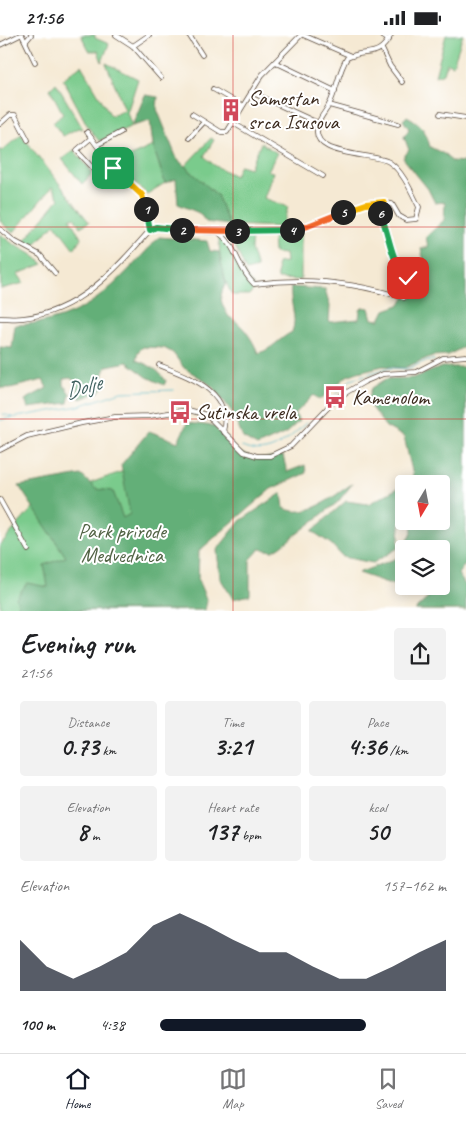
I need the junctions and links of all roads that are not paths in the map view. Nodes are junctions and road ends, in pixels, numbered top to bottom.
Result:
1 (21, 35) edge
2 (32, 35) edge
3 (116, 35) edge
4 (148, 35) edge
5 (189, 35) edge
6 (302, 35) edge
7 (381, 35) edge
8 (391, 35) edge
9 (389, 40) junction
10 (26, 41) junction
11 (0, 45) edge
12 (133, 46) junction
13 (382, 49) junction
14 (202, 55) dead end
15 (351, 56) junction
16 (35, 62) dead end
17 (275, 62) junction
18 (161, 77) dead end
19 (402, 82) dead end
20 (213, 89) dead end
21 (335, 91) junction
22 (251, 92) junction
23 (329, 105) junction
24 (242, 106) junction
25 (192, 114) dead end
26 (440, 114) dead end
27 (466, 118) edge
28 (204, 122) junction
29 (233, 123) junction
30 (318, 123) junction
31 (0, 124) edge
32 (398, 124) dead end
33 (86, 132) dead end
34 (121, 133) dead end
35 (91, 138) junction
36 (189, 138) dead end
37 (28, 140) dead end
38 (97, 145) junction
39 (113, 168) junction
40 (323, 176) dead end
41 (384, 202) junction
42 (0, 229) edge
43 (150, 230) junction
44 (218, 232) junction
45 (55, 273) dead end
46 (408, 278) dead end
47 (404, 298) dead end
48 (0, 318) edge
49 (466, 355) edge
50 (159, 365) dead end
51 (224, 432) junction
52 (0, 450) edge
53 (0, 500) edge
54 (28, 550) dead end

1 - 10 street
1 - 11 street
2 - 10 street
3 - 12 street
4 - 12 street
5 - 14 street
6 - 15 street
6 - 17 street
7 - 9 street
8 - 9 street
9 - 13 street
10 - 16 street
12 - 18 street
13 - 15 street
13 - 19 street
15 - 21 street
17 - 21 street
17 - 22 street
20 - 24 street
21 - 23 street
22 - 24 street
22 - 30 street
23 - 30 street
23 - 32 street
24 - 29 street
25 - 28 street
26 - 27 street
28 - 29 street
28 - 36 street
29 - 40 street
30 - 41 street
31 - 37 street
33 - 35 street
34 - 38 street
35 - 38 street
35 - 39 street
38 - 39 street
39 - 43 street
41 - 44 street
41 - 46 street
42 - 45 street
43 - 44 street
43 - 48 street
44 - 47 street
49 - 51 street
50 - 51 street
51 - 52 street
53 - 54 street

